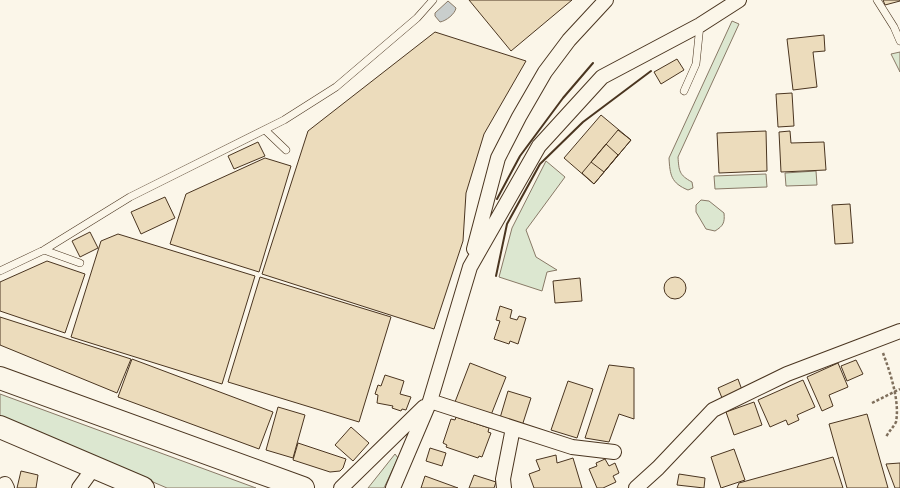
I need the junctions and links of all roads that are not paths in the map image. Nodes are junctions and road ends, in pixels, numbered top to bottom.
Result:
1 (433, 0) edge
2 (606, 0) edge
3 (739, 0) edge
4 (877, 0) edge
5 (700, 24) junction
6 (900, 41) edge
7 (684, 91) dead end
8 (265, 130) junction
9 (286, 150) dead end
10 (44, 250) junction
11 (80, 263) dead end
12 (470, 267) junction
13 (0, 271) edge
14 (900, 331) edge
15 (0, 378) edge
16 (430, 401) junction
17 (0, 427) edge
18 (513, 428) junction
19 (614, 452) dead end
20 (95, 466) junction
21 (79, 488) edge
22 (143, 488) edge
23 (303, 488) edge
24 (341, 488) edge
25 (393, 488) edge
26 (504, 488) edge
27 (636, 488) edge

1 - 8 lane
2 - 12 street
3 - 5 street
4 - 6 lane
5 - 7 lane
5 - 12 street
8 - 9 lane
8 - 10 lane
10 - 11 lane
10 - 13 lane
12 - 16 street
14 - 27 street
15 - 23 highway
16 - 18 street
16 - 24 street
16 - 25 street
17 - 20 highway
18 - 19 street
18 - 26 street
20 - 21 street
20 - 22 highway

